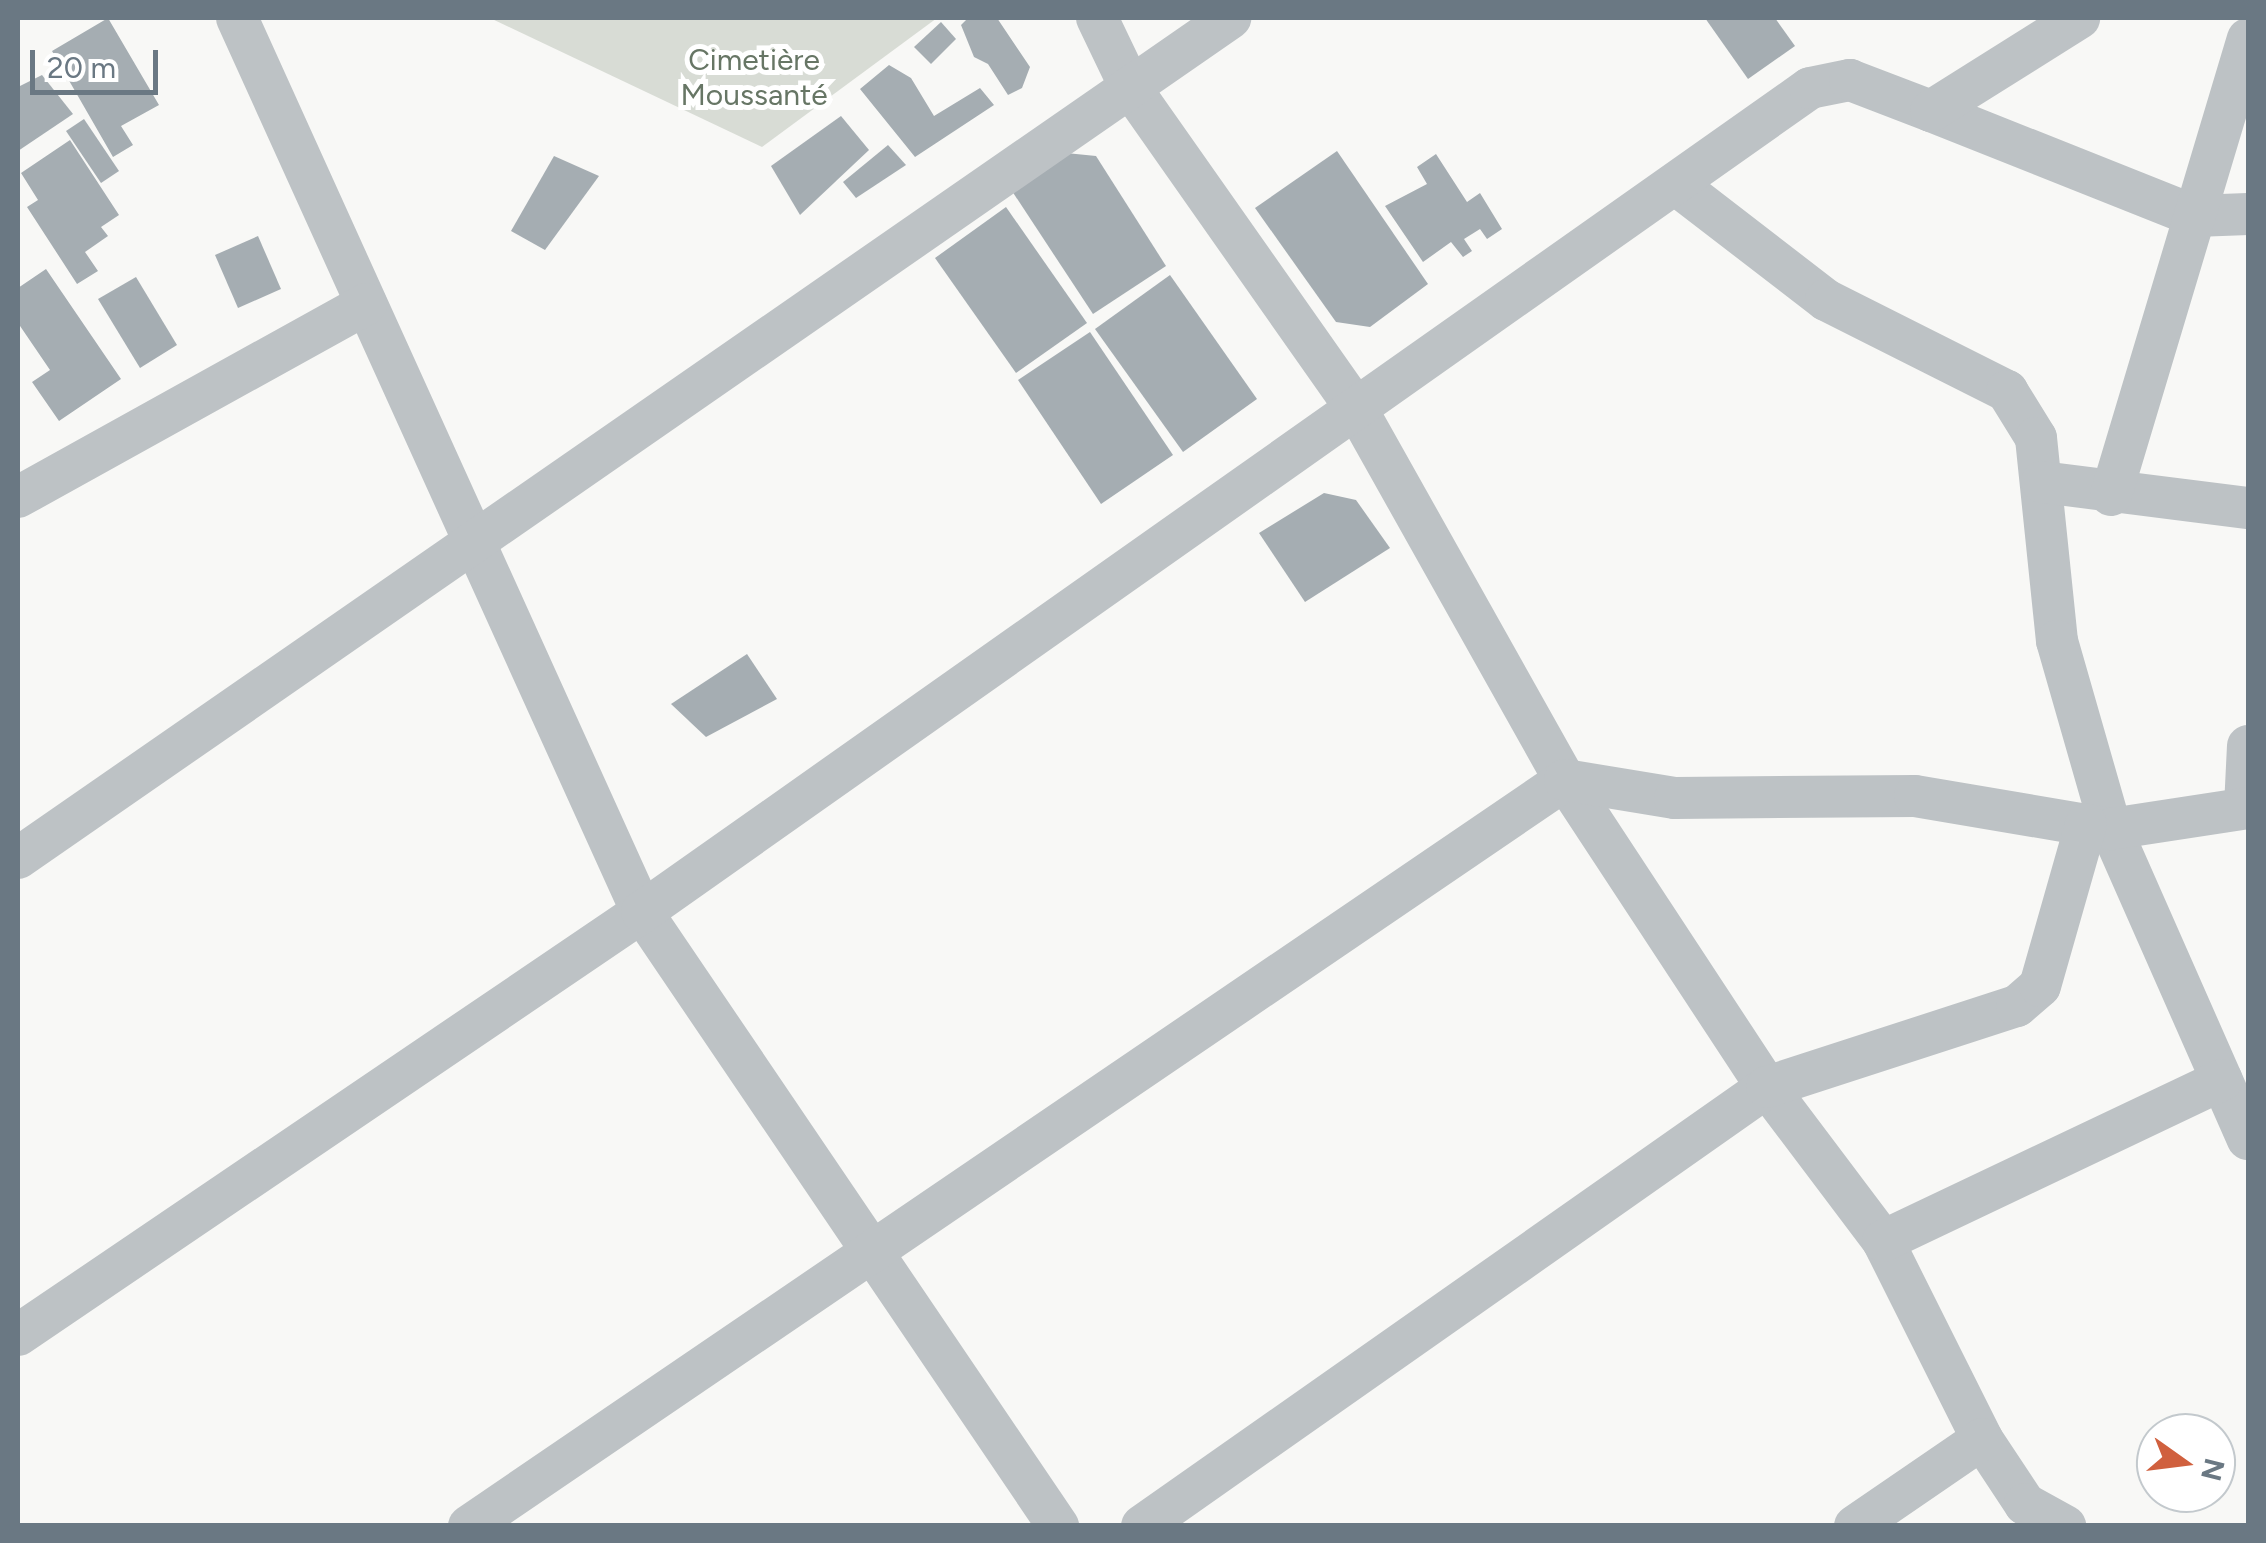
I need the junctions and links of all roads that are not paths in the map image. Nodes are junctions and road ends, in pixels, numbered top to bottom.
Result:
1 (237, 18) edge
2 (1097, 18) edge
3 (1230, 18) edge
4 (2078, 18) edge
5 (2248, 38) edge
6 (1130, 87) junction
7 (1931, 111) junction
8 (1678, 186) junction
9 (2248, 214) edge
10 (2195, 216) junction
11 (366, 304) junction
12 (1356, 408) junction
13 (2042, 482) junction
14 (2111, 495) junction
15 (18, 497) edge
16 (2248, 508) edge
17 (476, 546) junction
18 (2248, 746) edge
19 (1565, 780) junction
20 (2247, 807) edge
21 (2098, 826) junction
22 (18, 858) edge
23 (642, 912) junction
24 (2222, 1080) junction
25 (1767, 1086) junction
26 (2248, 1138) edge
27 (1883, 1241) junction
28 (872, 1251) junction
29 (18, 1335) edge
30 (1982, 1439) junction
31 (469, 1526) edge
32 (1058, 1526) edge
33 (1142, 1526) edge
34 (1855, 1526) edge
35 (2065, 1526) edge

1 - 11 street
2 - 6 street
3 - 6 street
4 - 7 street
5 - 10 street
6 - 12 street
6 - 17 street
7 - 8 street
7 - 10 street
8 - 12 street
8 - 13 street
9 - 10 street
10 - 14 street
11 - 15 street
11 - 17 street
12 - 19 street
12 - 23 street
13 - 14 street
13 - 21 street
14 - 16 street
17 - 22 street
17 - 23 street
18 - 20 street
19 - 21 street
19 - 25 street
19 - 28 street
20 - 21 street
21 - 24 street
21 - 25 street
23 - 28 street
23 - 29 street
24 - 26 street
24 - 27 street
25 - 27 street
25 - 33 street
27 - 30 street
28 - 31 street
28 - 32 street
30 - 34 street
30 - 35 street

